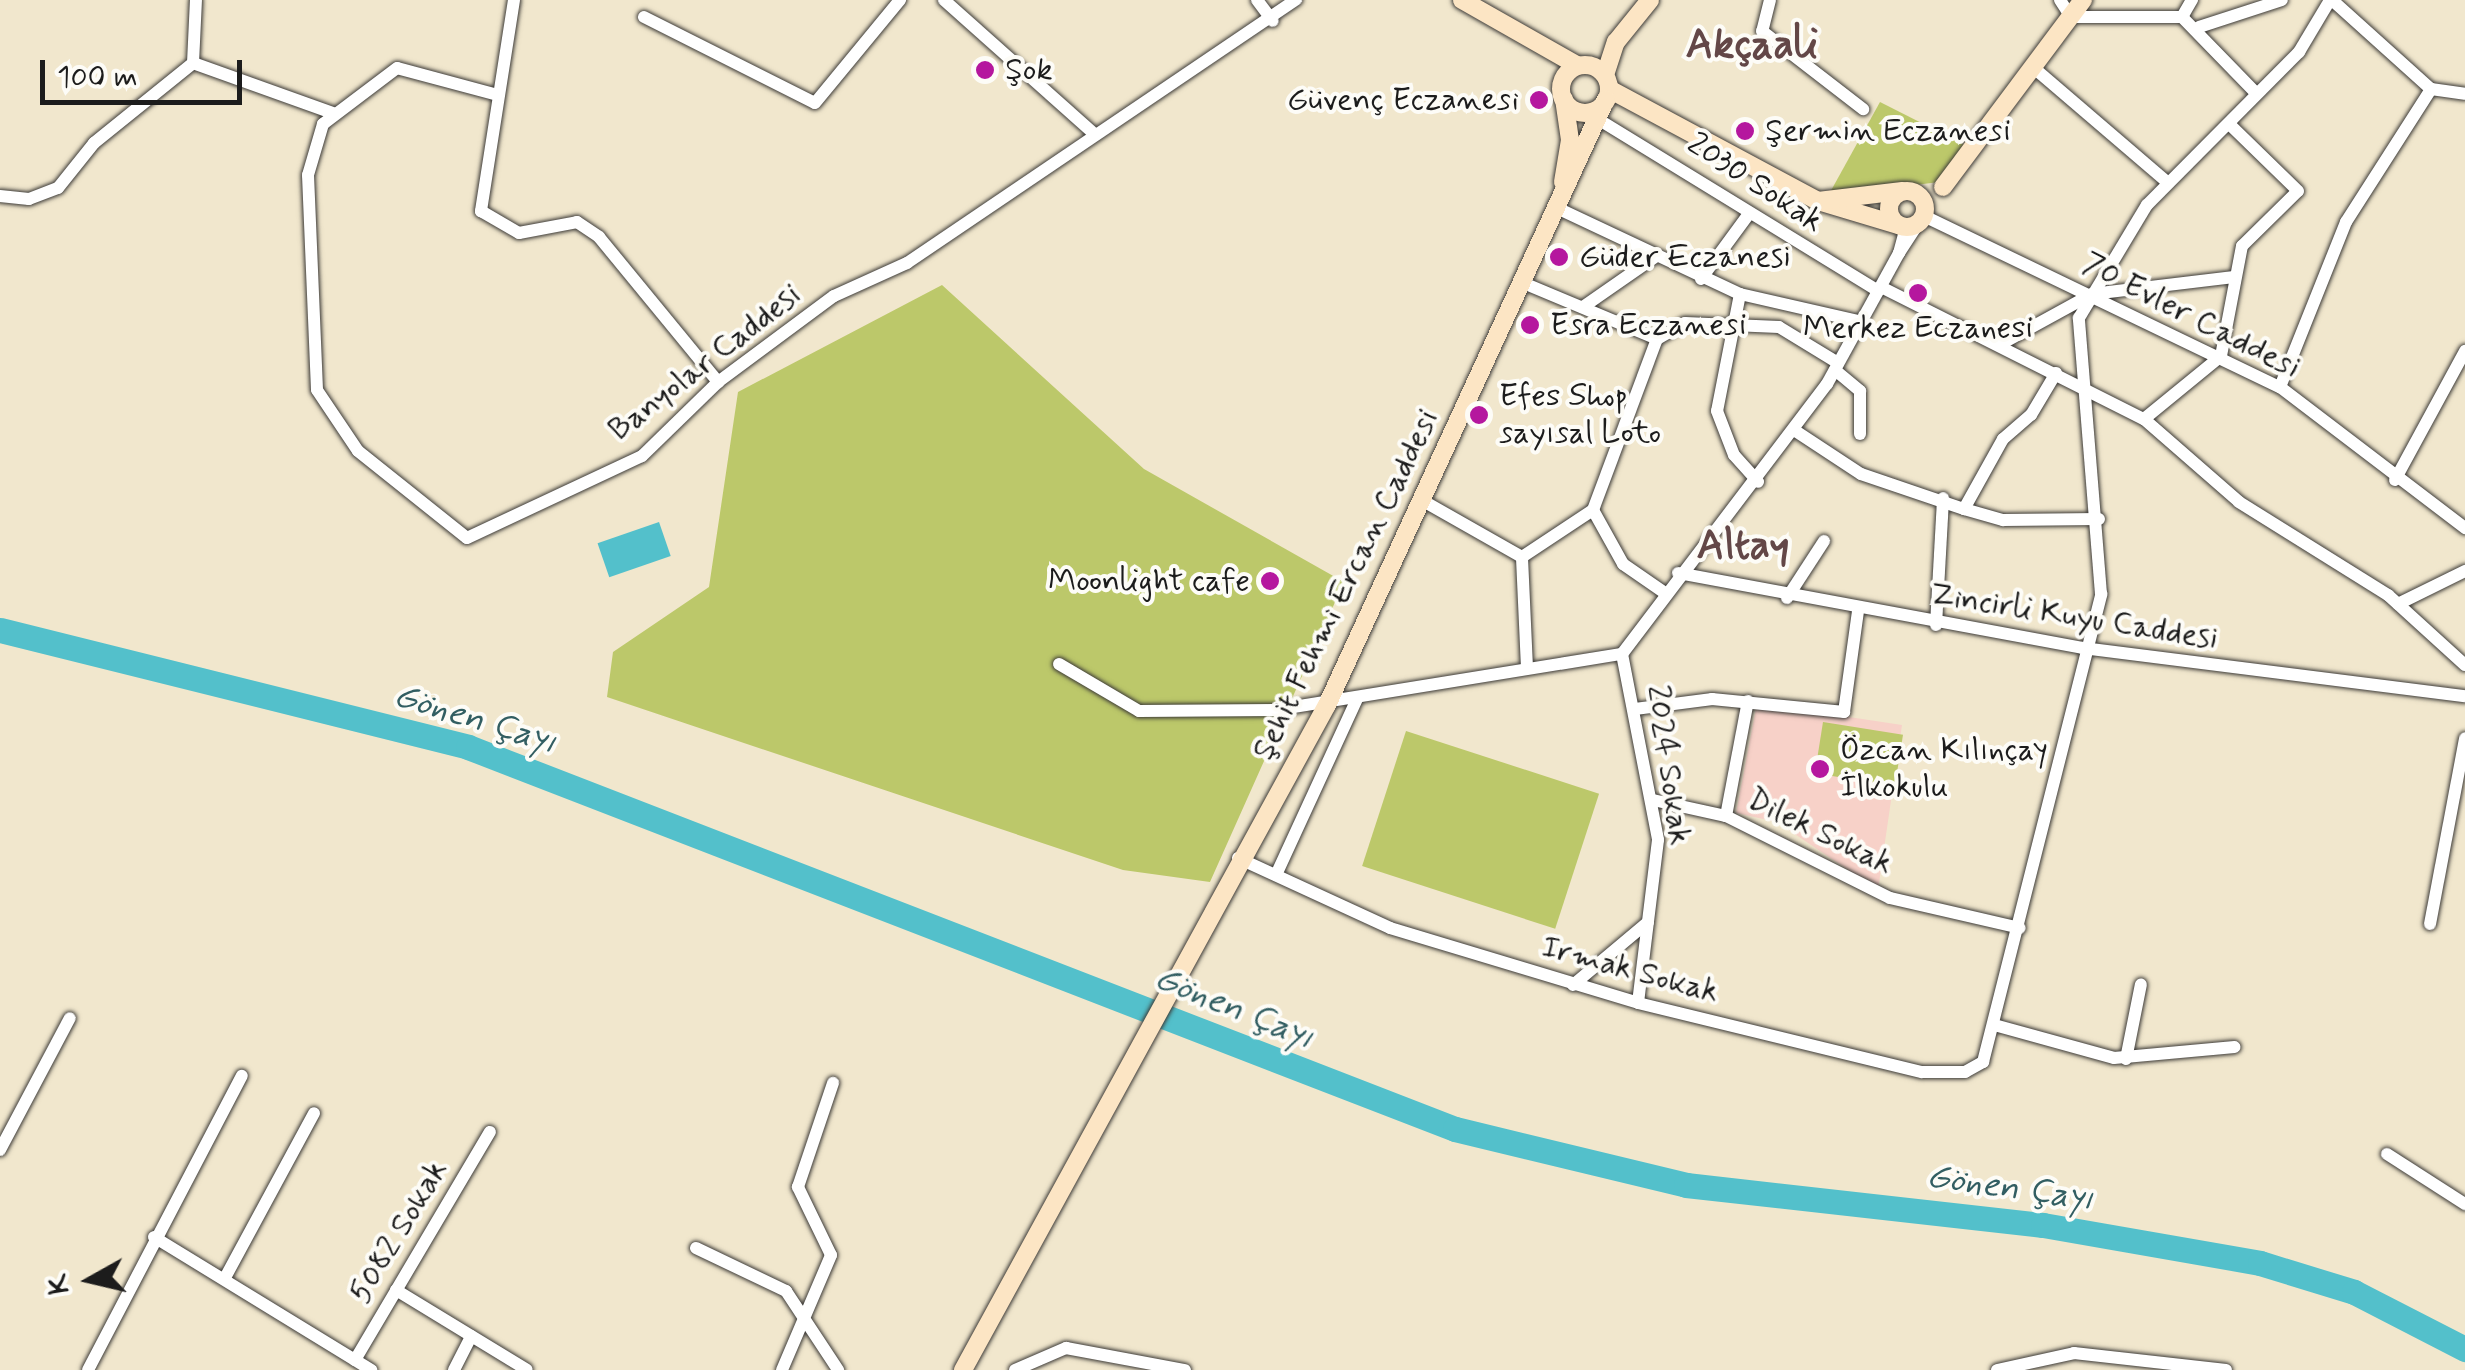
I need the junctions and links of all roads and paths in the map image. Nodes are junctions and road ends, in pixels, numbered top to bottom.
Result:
1 (196, 0) edge
2 (514, 0) edge
3 (900, 0) edge
4 (944, 0) edge
5 (1256, 0) edge
6 (1296, 0) edge
7 (1462, 0) edge
8 (1650, 0) edge
9 (1770, 0) edge
10 (2060, 0) edge
11 (2082, 0) edge
12 (2192, 0) edge
13 (2282, 0) edge
14 (2331, 0) edge
15 (644, 17) dead end
16 (2182, 17) junction
17 (2071, 18) junction
18 (1273, 21) junction
19 (2199, 27) junction
20 (1530, 39) junction
21 (193, 63) junction
22 (1578, 66) junction
23 (2034, 68) junction
24 (1606, 88) junction
25 (2431, 89) junction
26 (1563, 91) junction
27 (2256, 93) junction
28 (494, 94) junction
29 (2465, 94) edge
30 (1863, 109) dead end
31 (333, 113) junction
32 (1601, 122) junction
33 (2229, 124) junction
34 (1092, 132) junction
35 (2167, 182) junction
36 (1944, 187) junction
37 (1908, 191) junction
38 (0, 196) edge
39 (1818, 201) junction
40 (1557, 208) junction
41 (1748, 215) junction
42 (1915, 220) junction
43 (1655, 257) junction
44 (2234, 277) junction
45 (1701, 279) junction
46 (1521, 282) junction
47 (1880, 289) junction
48 (1740, 294) junction
49 (2092, 294) junction
50 (1583, 306) junction
51 (1862, 322) junction
52 (1732, 326) junction
53 (1657, 338) junction
54 (2000, 344) junction
55 (2465, 351) edge
56 (2221, 356) junction
57 (1837, 366) junction
58 (2056, 373) junction
59 (718, 382) junction
60 (2087, 386) junction
61 (2280, 387) junction
62 (2144, 420) junction
63 (1794, 430) junction
64 (1860, 434) dead end
65 (2396, 480) junction
66 (1758, 482) junction
67 (1943, 498) junction
68 (1424, 502) junction
69 (1964, 509) junction
70 (1592, 510) junction
71 (2099, 519) junction
72 (2465, 528) edge
73 (1824, 542) dead end
74 (1522, 556) junction
75 (2465, 571) edge
76 (1678, 573) junction
77 (1665, 593) junction
78 (1786, 598) junction
79 (2398, 604) junction
80 (1858, 611) junction
81 (1936, 625) junction
82 (2083, 648) junction
83 (1622, 654) junction
84 (1059, 664) dead end
85 (2465, 665) edge
86 (1527, 668) junction
87 (2465, 696) edge
88 (1357, 699) junction
89 (1748, 701) junction
90 (1328, 705) junction
91 (1636, 709) junction
92 (2465, 738) edge
93 (1652, 800) junction
94 (1726, 816) junction
95 (1237, 858) junction
96 (1276, 876) junction
97 (1648, 922) junction
98 (2430, 924) dead end
99 (2020, 928) junction
100 (2140, 984) dead end
101 (1574, 985) junction
102 (1638, 1004) junction
103 (70, 1018) dead end
104 (1998, 1026) junction
105 (2235, 1048) dead end
106 (2126, 1058) junction
107 (242, 1076) dead end
108 (833, 1082) dead end
109 (314, 1114) dead end
110 (490, 1132) dead end
111 (0, 1150) edge
112 (2387, 1154) dead end
113 (2465, 1204) edge
114 (154, 1237) junction
115 (696, 1248) dead end
116 (226, 1276) junction
117 (396, 1290) junction
118 (805, 1316) junction
119 (471, 1336) junction
120 (974, 1351) junction
121 (355, 1360) junction
122 (88, 1370) edge
123 (371, 1370) edge
124 (454, 1370) edge
125 (527, 1370) edge
126 (782, 1370) edge
127 (838, 1370) edge
128 (951, 1370) edge
129 (963, 1370) edge
130 (1015, 1370) edge
131 (1184, 1370) edge
132 (1997, 1370) edge
133 (2226, 1370) edge

1 - 21 street
2 - 28 street
3 - 15 street
4 - 34 street
5 - 18 street
6 - 18 street, Banyolar Caddesi
7 - 20 main road
8 - 24 main road, Şehit Fehmi Ercan Caddesi
9 - 30 street
10 - 17 street
11 - 17 main road
12 - 16 street
13 - 19 street
14 - 25 street
14 - 27 street
16 - 17 street
16 - 19 street
17 - 23 main road
18 - 34 street, Banyolar Caddesi
19 - 27 street
20 - 22 main road
20 - 26 main road
21 - 31 street
21 - 38 street
22 - 24 main road
22 - 26 main road
23 - 35 street
23 - 36 main road
24 - 26 main road
24 - 32 main road, Şehit Fehmi Ercan Caddesi
24 - 39 main road
25 - 29 street
25 - 61 street
26 - 40 main road, Şehit Fehmi Ercan Caddesi
27 - 33 street
28 - 31 street
28 - 59 street
31 - 59 street, Banyolar Caddesi
32 - 40 main road, Şehit Fehmi Ercan Caddesi
32 - 41 street, 2030 Sokak
33 - 35 street
33 - 44 street
34 - 59 street, Banyolar Caddesi
35 - 49 street
36 - 37 main road
36 - 42 main road
37 - 39 main road
37 - 42 main road
37 - 42 main road
39 - 42 main road
40 - 43 street
40 - 46 main road, Şehit Fehmi Ercan Caddesi
41 - 45 street
41 - 47 street, 2030 Sokak
42 - 47 street
42 - 49 street, 70 Evler Caddesi
43 - 45 street
43 - 50 street
44 - 49 street
44 - 56 street
45 - 48 street
46 - 50 street
46 - 68 main road, Şehit Fehmi Ercan Caddesi
47 - 51 street
47 - 54 street, 2030 Sokak
48 - 51 street
48 - 52 street
49 - 54 street
49 - 56 street, 70 Evler Caddesi
49 - 60 street, Irmak Sokak
50 - 53 street
51 - 57 street
52 - 53 street
52 - 57 street
52 - 66 street
53 - 70 street
54 - 58 street, 2030 Sokak
55 - 65 street
56 - 61 street, 70 Evler Caddesi
56 - 62 street
57 - 63 street
57 - 64 street
58 - 60 street, 2030 Sokak
58 - 69 street
60 - 62 street, 2030 Sokak
60 - 71 street, Irmak Sokak
61 - 65 street, 70 Evler Caddesi
62 - 79 street, 2030 Sokak
63 - 66 street
63 - 67 street
65 - 72 street, 70 Evler Caddesi
66 - 76 street
67 - 69 street
67 - 81 street
68 - 74 street
68 - 90 main road, Şehit Fehmi Ercan Caddesi
69 - 71 street
70 - 74 street
70 - 77 street
71 - 82 street, Irmak Sokak
73 - 78 street
74 - 86 street
75 - 79 street
76 - 77 street
76 - 78 street, Zincirli Kuyu Caddesi
77 - 83 street
78 - 80 street, Zincirli Kuyu Caddesi
79 - 85 street, 2030 Sokak
80 - 81 street, Zincirli Kuyu Caddesi
80 - 89 street
81 - 82 street, Zincirli Kuyu Caddesi
82 - 87 street, Zincirli Kuyu Caddesi
82 - 99 street, Irmak Sokak
83 - 86 street
83 - 91 street, 2024 Sokak
84 - 90 street
86 - 88 street
88 - 90 street
88 - 96 street
89 - 91 street
89 - 94 street
90 - 95 main road, Şehit Fehmi Ercan Caddesi
91 - 93 street, 2024 Sokak
92 - 98 street
93 - 94 street, Dilek Sokak
93 - 97 street, 2024 Sokak
94 - 99 street, Dilek Sokak
95 - 96 street, Irmak Sokak
95 - 120 main road, Şehit Fehmi Ercan Caddesi
96 - 101 street, Irmak Sokak
97 - 101 street
97 - 102 street, 2024 Sokak
99 - 104 street, Irmak Sokak
100 - 106 street
101 - 102 street, Irmak Sokak
102 - 104 street, Irmak Sokak
103 - 111 street
104 - 106 street
105 - 106 street
107 - 114 street
108 - 118 street
109 - 116 street
110 - 117 street, 5082 Sokak
112 - 113 street
114 - 116 street
114 - 122 street
115 - 118 street
116 - 121 street
117 - 119 street
117 - 121 street, 5082 Sokak
118 - 126 street
118 - 127 street
119 - 124 street
119 - 125 street
120 - 128 main road, Şehit Fehmi Ercan Caddesi
120 - 129 main road, Şehit Fehmi Ercan Caddesi
121 - 123 street
130 - 131 street
132 - 133 street

